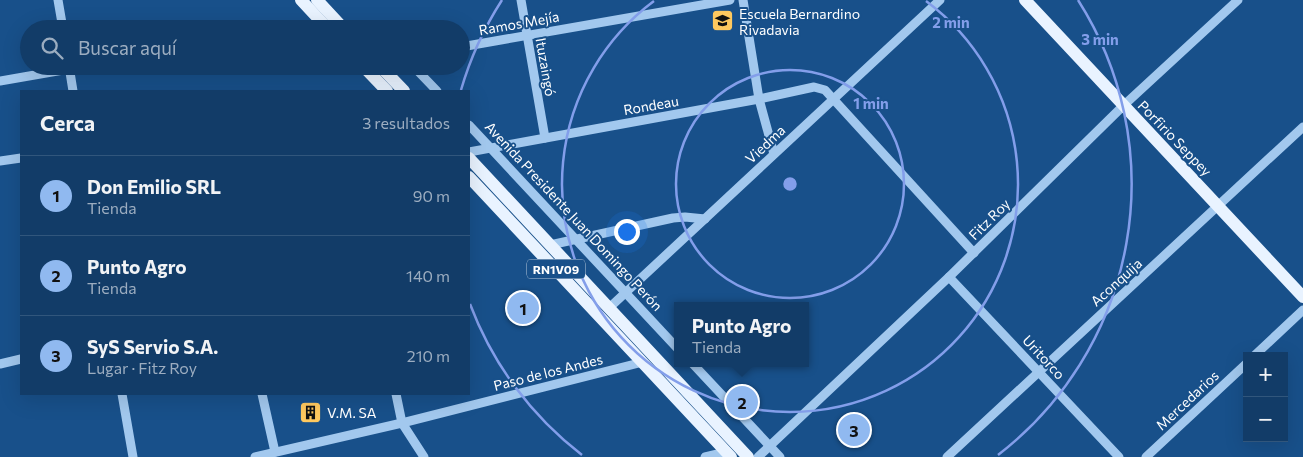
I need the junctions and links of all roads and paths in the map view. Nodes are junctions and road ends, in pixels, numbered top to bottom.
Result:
1 (58, 0) edge
2 (301, 0) edge
3 (317, 0) edge
4 (521, 0) edge
5 (730, 0) edge
6 (743, 0) edge
7 (940, 0) edge
8 (1025, 0) edge
9 (1238, 0) edge
10 (61, 20) edge
11 (320, 20) edge
12 (336, 20) edge
13 (527, 35) junction
14 (470, 45) edge
15 (32, 75) edge
16 (70, 75) edge
17 (371, 75) edge
18 (389, 75) edge
19 (422, 75) edge
20 (0, 81) edge
21 (73, 90) edge
22 (386, 90) edge
23 (403, 90) edge
24 (436, 90) edge
25 (760, 99) junction
26 (833, 100) junction
27 (1123, 106) junction
28 (470, 126) edge
29 (1303, 127) edge
30 (544, 138) junction
31 (490, 148) junction
32 (470, 152) edge
33 (774, 154) junction
34 (20, 158) edge
35 (470, 159) edge
36 (0, 161) edge
37 (470, 178) edge
38 (1219, 206) junction
39 (705, 219) junction
40 (576, 240) junction
41 (550, 245) junction
42 (974, 253) junction
43 (949, 277) junction
44 (626, 293) junction
45 (1303, 297) edge
46 (610, 308) junction
47 (1303, 310) edge
48 (674, 345) edge
49 (1258, 352) edge
50 (20, 359) edge
51 (643, 362) junction
52 (0, 364) edge
53 (696, 367) edge
54 (1243, 367) edge
55 (1038, 371) junction
56 (122, 395) edge
57 (262, 395) edge
58 (396, 395) edge
59 (402, 423) junction
60 (769, 446) junction
61 (275, 452) junction
62 (728, 454) edge
63 (133, 457) edge
64 (255, 457) edge
65 (424, 457) edge
66 (705, 457) edge
67 (748, 457) edge
68 (758, 457) edge
69 (780, 457) edge
70 (947, 457) edge
71 (1119, 457) edge
72 (1146, 457) edge

1 - 10 street
2 - 11 main road
3 - 12 main road
4 - 13 street, Ituzaingó
5 - 13 street, Ramos Mejía
6 - 25 street
7 - 26 street, Viedma
8 - 27 main road, Porfirio Seppey
9 - 27 street, Fitz Roy
13 - 14 street, Ramos Mejía
13 - 30 street, Ituzaingó
15 - 20 street
16 - 21 street
17 - 22 main road
18 - 23 main road
19 - 24 street
25 - 26 street, Rondeau
25 - 30 street, Rondeau
25 - 33 street
26 - 33 street, Viedma
26 - 42 street
27 - 38 main road, Porfirio Seppey
27 - 42 street, Fitz Roy
28 - 31 street, Avenida Presidente Juan Domingo Perón
29 - 38 street, Aconquija
30 - 31 street, Rondeau
31 - 32 street, Rondeau
31 - 40 street, Avenida Presidente Juan Domingo Perón
33 - 39 street, Viedma
34 - 36 street
35 - 41 main road, RN1V09
37 - 51 main road, RN1V09
38 - 45 main road, Porfirio Seppey
38 - 55 street, Aconquija
39 - 40 street
39 - 44 street, Viedma
40 - 41 street
40 - 44 street, Avenida Presidente Juan Domingo Perón
41 - 46 main road, RN1V09
42 - 43 street, Fitz Roy
43 - 55 street, Uritorco
43 - 60 street, Fitz Roy
44 - 46 street, Viedma
44 - 48 street, Avenida Presidente Juan Domingo Perón
46 - 67 main road, RN1V09
47 - 49 street
50 - 52 street
51 - 59 street, Paso de los Andes
51 - 62 main road, RN1V09
53 - 60 street
54 - 72 street, Mercedarios
55 - 70 street, Aconquija
55 - 71 street, Uritorco
56 - 63 street
57 - 61 street
58 - 59 street
59 - 61 street, Paso de los Andes
59 - 65 street
60 - 68 street, Fitz Roy
60 - 69 street
61 - 64 street, Paso de los Andes
62 - 66 street

